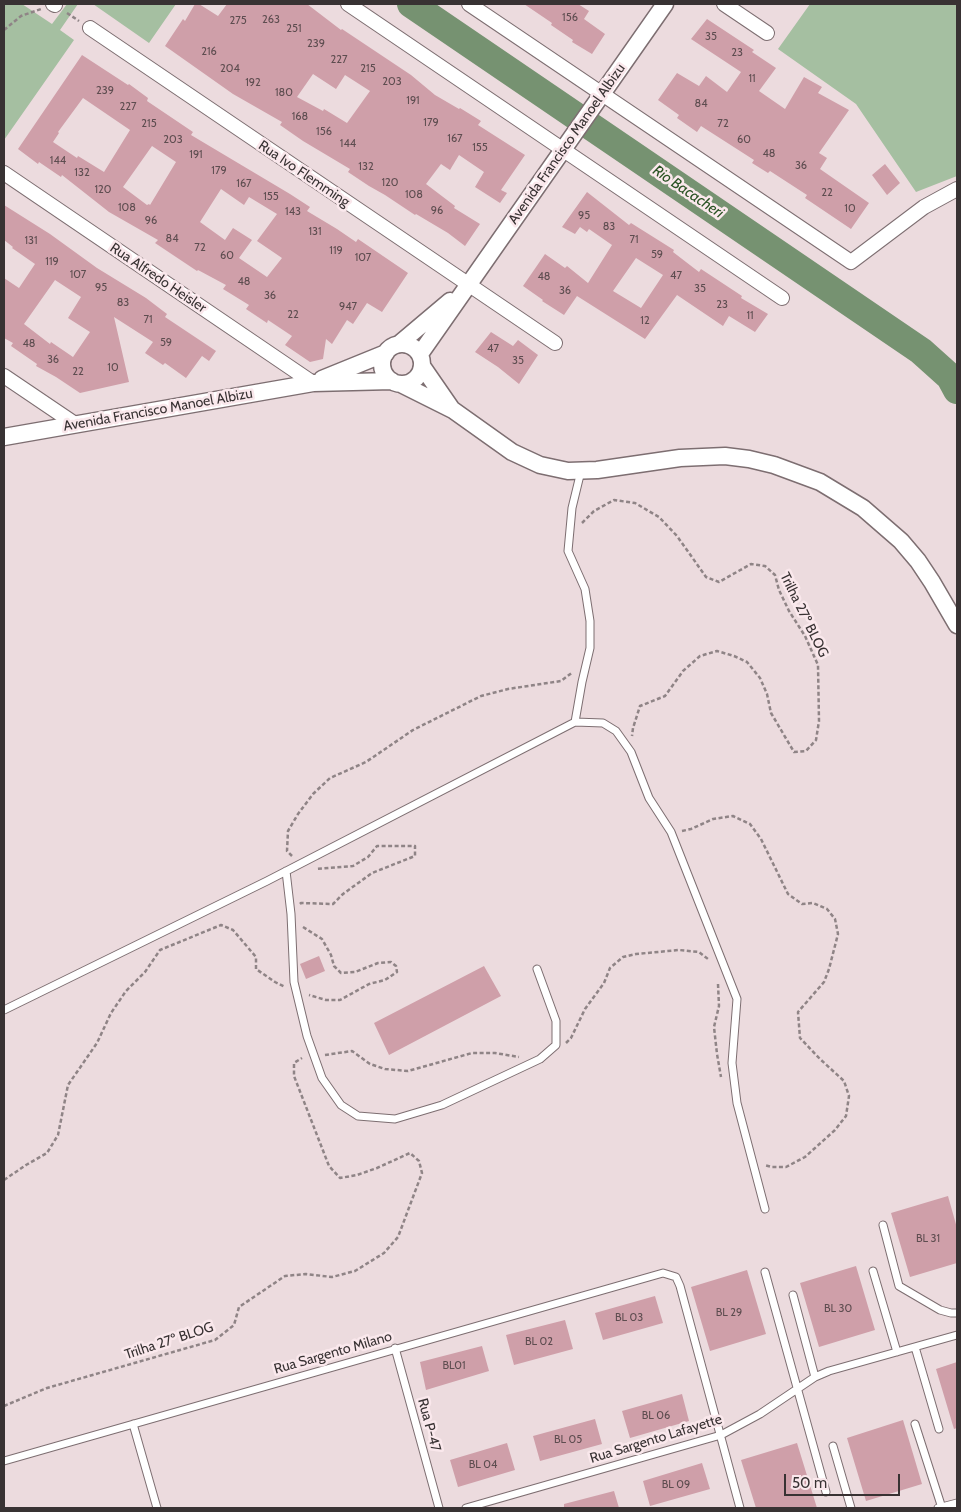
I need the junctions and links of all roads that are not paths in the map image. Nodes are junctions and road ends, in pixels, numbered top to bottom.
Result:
1 (348, 4) edge
2 (469, 4) edge
3 (665, 4) edge
4 (724, 4) edge
5 (90, 28) road end
6 (767, 33) dead end
7 (600, 97) junction
8 (567, 144) junction
9 (4, 173) edge
10 (957, 189) edge
11 (468, 285) junction
12 (782, 298) dead end
13 (555, 344) dead end
14 (392, 348) junction
15 (421, 360) junction
16 (4, 376) edge
17 (313, 383) junction
18 (397, 383) junction
19 (453, 410) junction
20 (75, 424) junction
21 (4, 437) edge
22 (581, 471) junction
23 (957, 625) edge
24 (575, 722) junction
25 (286, 871) junction
26 (537, 969) dead end
27 (4, 1010) edge
28 (766, 1210) dead end
29 (883, 1225) dead end
30 (873, 1271) dead end
31 (765, 1272) dead end
32 (793, 1295) dead end
33 (957, 1312) edge
34 (957, 1335) edge
35 (916, 1347) junction
36 (395, 1348) junction
37 (897, 1352) junction
38 (815, 1377) junction
39 (797, 1389) junction
40 (133, 1424) junction
41 (915, 1424) dead end
42 (939, 1429) dead end
43 (720, 1435) junction
44 (833, 1446) dead end
45 (4, 1461) edge
46 (826, 1492) dead end
47 (957, 1503) edge
48 (157, 1508) edge
49 (439, 1508) edge
50 (466, 1508) edge
51 (740, 1508) edge
52 (851, 1508) edge
53 (941, 1508) edge

1 - 8 street
2 - 7 street
3 - 7 street, Avenida Francisco Manoel Albizu
4 - 6 street
5 - 11 street, Rua Ivo Flemming
7 - 8 street, Avenida Francisco Manoel Albizu
7 - 10 street
8 - 11 street, Avenida Francisco Manoel Albizu
8 - 12 street
9 - 17 street, Rua Alfredo Heisler
11 - 13 street, Rua Ivo Flemming
11 - 14 street, Avenida Francisco Manoel Albizu
11 - 15 street, Avenida Francisco Manoel Albizu
14 - 15 street
14 - 17 street, Avenida Francisco Manoel Albizu
14 - 18 street
15 - 18 street
15 - 19 street
16 - 20 street
17 - 18 street, Avenida Francisco Manoel Albizu
17 - 20 street, Avenida Francisco Manoel Albizu
18 - 19 street
19 - 22 street
20 - 21 street, Avenida Francisco Manoel Albizu
22 - 23 street
22 - 24 lane
24 - 25 lane
24 - 28 lane
25 - 26 lane
25 - 27 lane
29 - 33 lane
30 - 37 lane
31 - 39 lane
32 - 38 lane
34 - 35 lane, Rua Sargento Lafayette
35 - 37 lane, Rua Sargento Lafayette
35 - 42 lane
36 - 40 lane, Rua Sargento Milano
36 - 43 lane, Rua Sargento Milano
36 - 49 lane, Rua P-47
37 - 38 lane, Rua Sargento Lafayette
38 - 39 lane, Rua Sargento Lafayette
39 - 43 lane, Rua Sargento Lafayette
39 - 46 lane
40 - 45 lane, Rua Sargento Milano
40 - 48 lane
41 - 53 lane
43 - 50 lane, Rua Sargento Lafayette
43 - 51 lane
44 - 52 lane
47 - 53 lane

